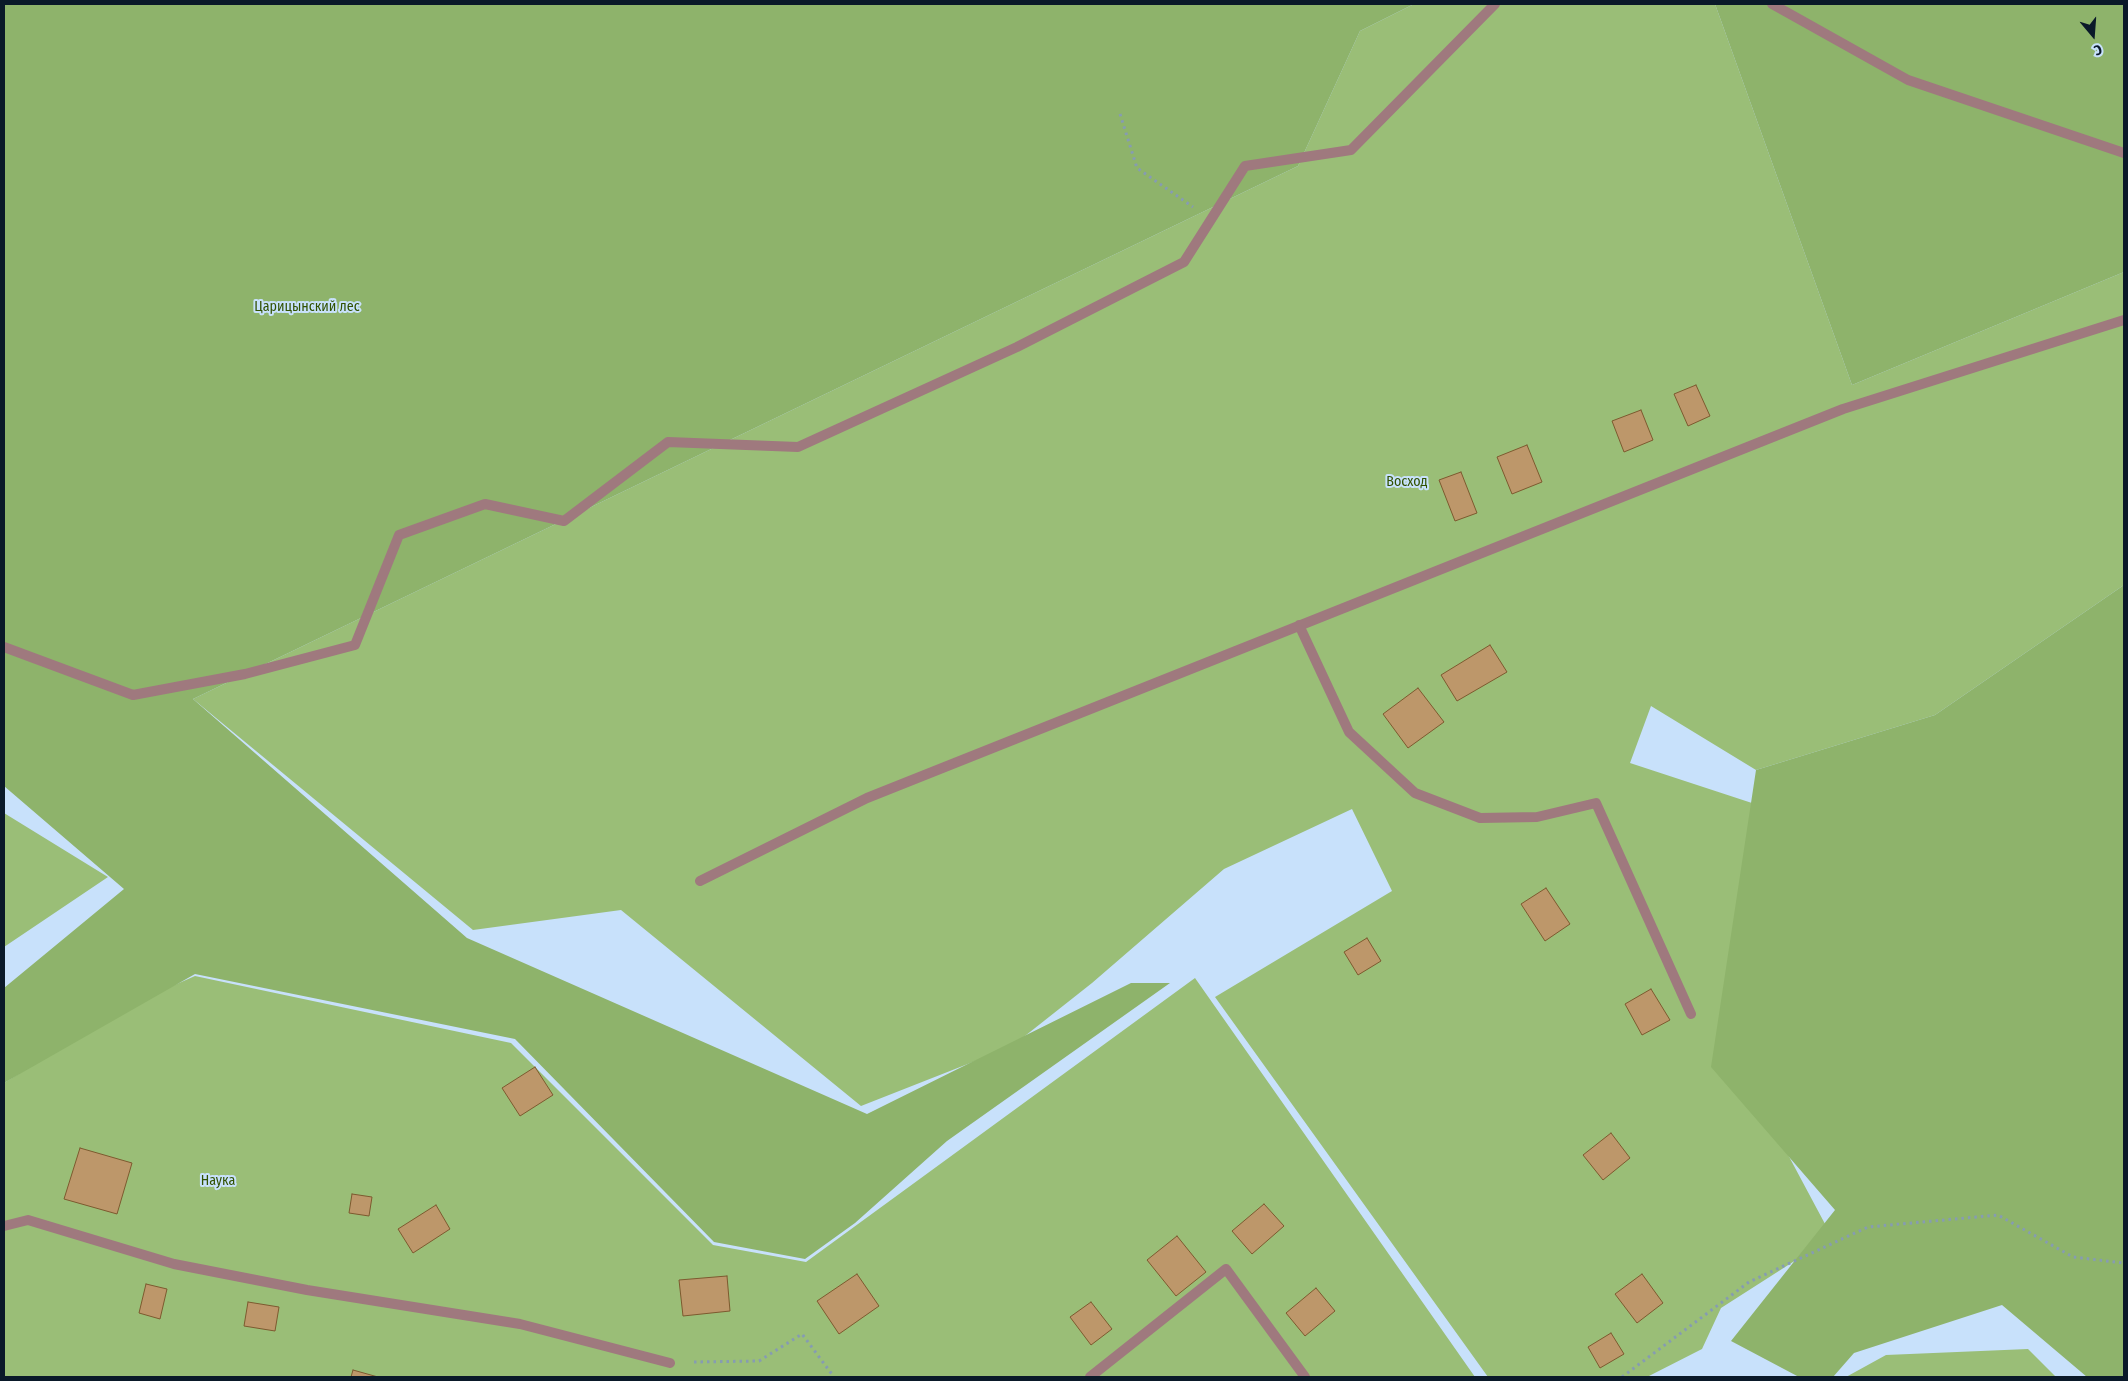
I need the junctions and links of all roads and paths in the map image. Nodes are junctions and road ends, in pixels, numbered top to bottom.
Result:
1 (1495, 4) edge
2 (1772, 4) edge
3 (1120, 114) dead end
4 (2124, 153) edge
5 (1211, 219) junction
6 (2124, 320) edge
7 (1299, 625) junction
8 (4, 647) edge
9 (700, 881) dead end
10 (1691, 1014) dead end
11 (4, 1226) edge
12 (2124, 1263) edge
13 (670, 1363) joint
14 (834, 1377) edge
15 (1090, 1377) edge
16 (1305, 1377) edge
17 (1622, 1377) edge

1 - 5 lane
2 - 4 lane
3 - 5 path
5 - 8 lane
6 - 7 lane
7 - 9 lane
7 - 10 lane
11 - 13 lane
12 - 17 path
13 - 14 path
15 - 16 lane

